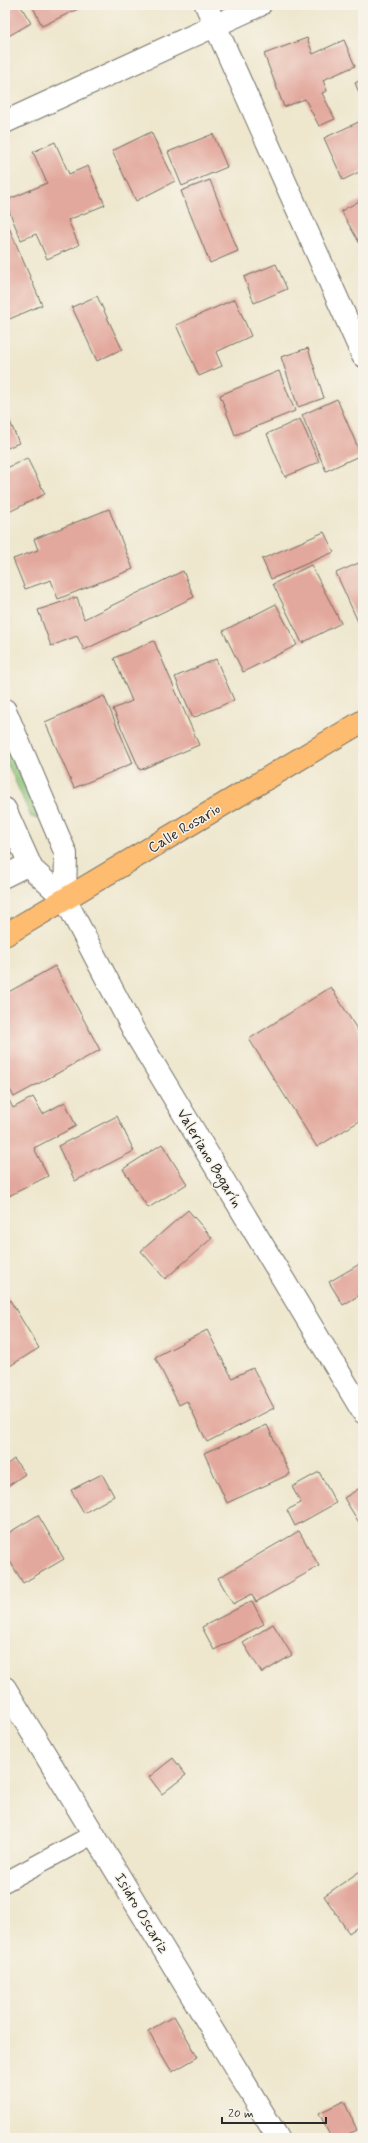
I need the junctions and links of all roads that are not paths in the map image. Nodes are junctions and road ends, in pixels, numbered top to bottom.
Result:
1 (206, 5) edge
2 (260, 5) edge
3 (215, 26) junction
4 (5, 122) edge
5 (363, 356) edge
6 (5, 710) edge
7 (363, 721) edge
8 (5, 809) edge
9 (29, 864) junction
10 (5, 876) edge
11 (65, 899) junction
12 (5, 935) edge
13 (363, 1412) edge
14 (5, 1688) edge
15 (94, 1834) junction
16 (5, 1882) edge
17 (278, 2138) edge

1 - 3 street
2 - 3 street
3 - 4 street
3 - 5 street
6 - 11 street
7 - 11 main road, Calle Rosario
8 - 9 street
9 - 10 street
9 - 11 street
11 - 12 main road, Calle Rosario
11 - 13 street, Valeriano Bogarín
14 - 15 street, Isidro Oscariz
15 - 16 lane
15 - 17 street, Isidro Oscariz

